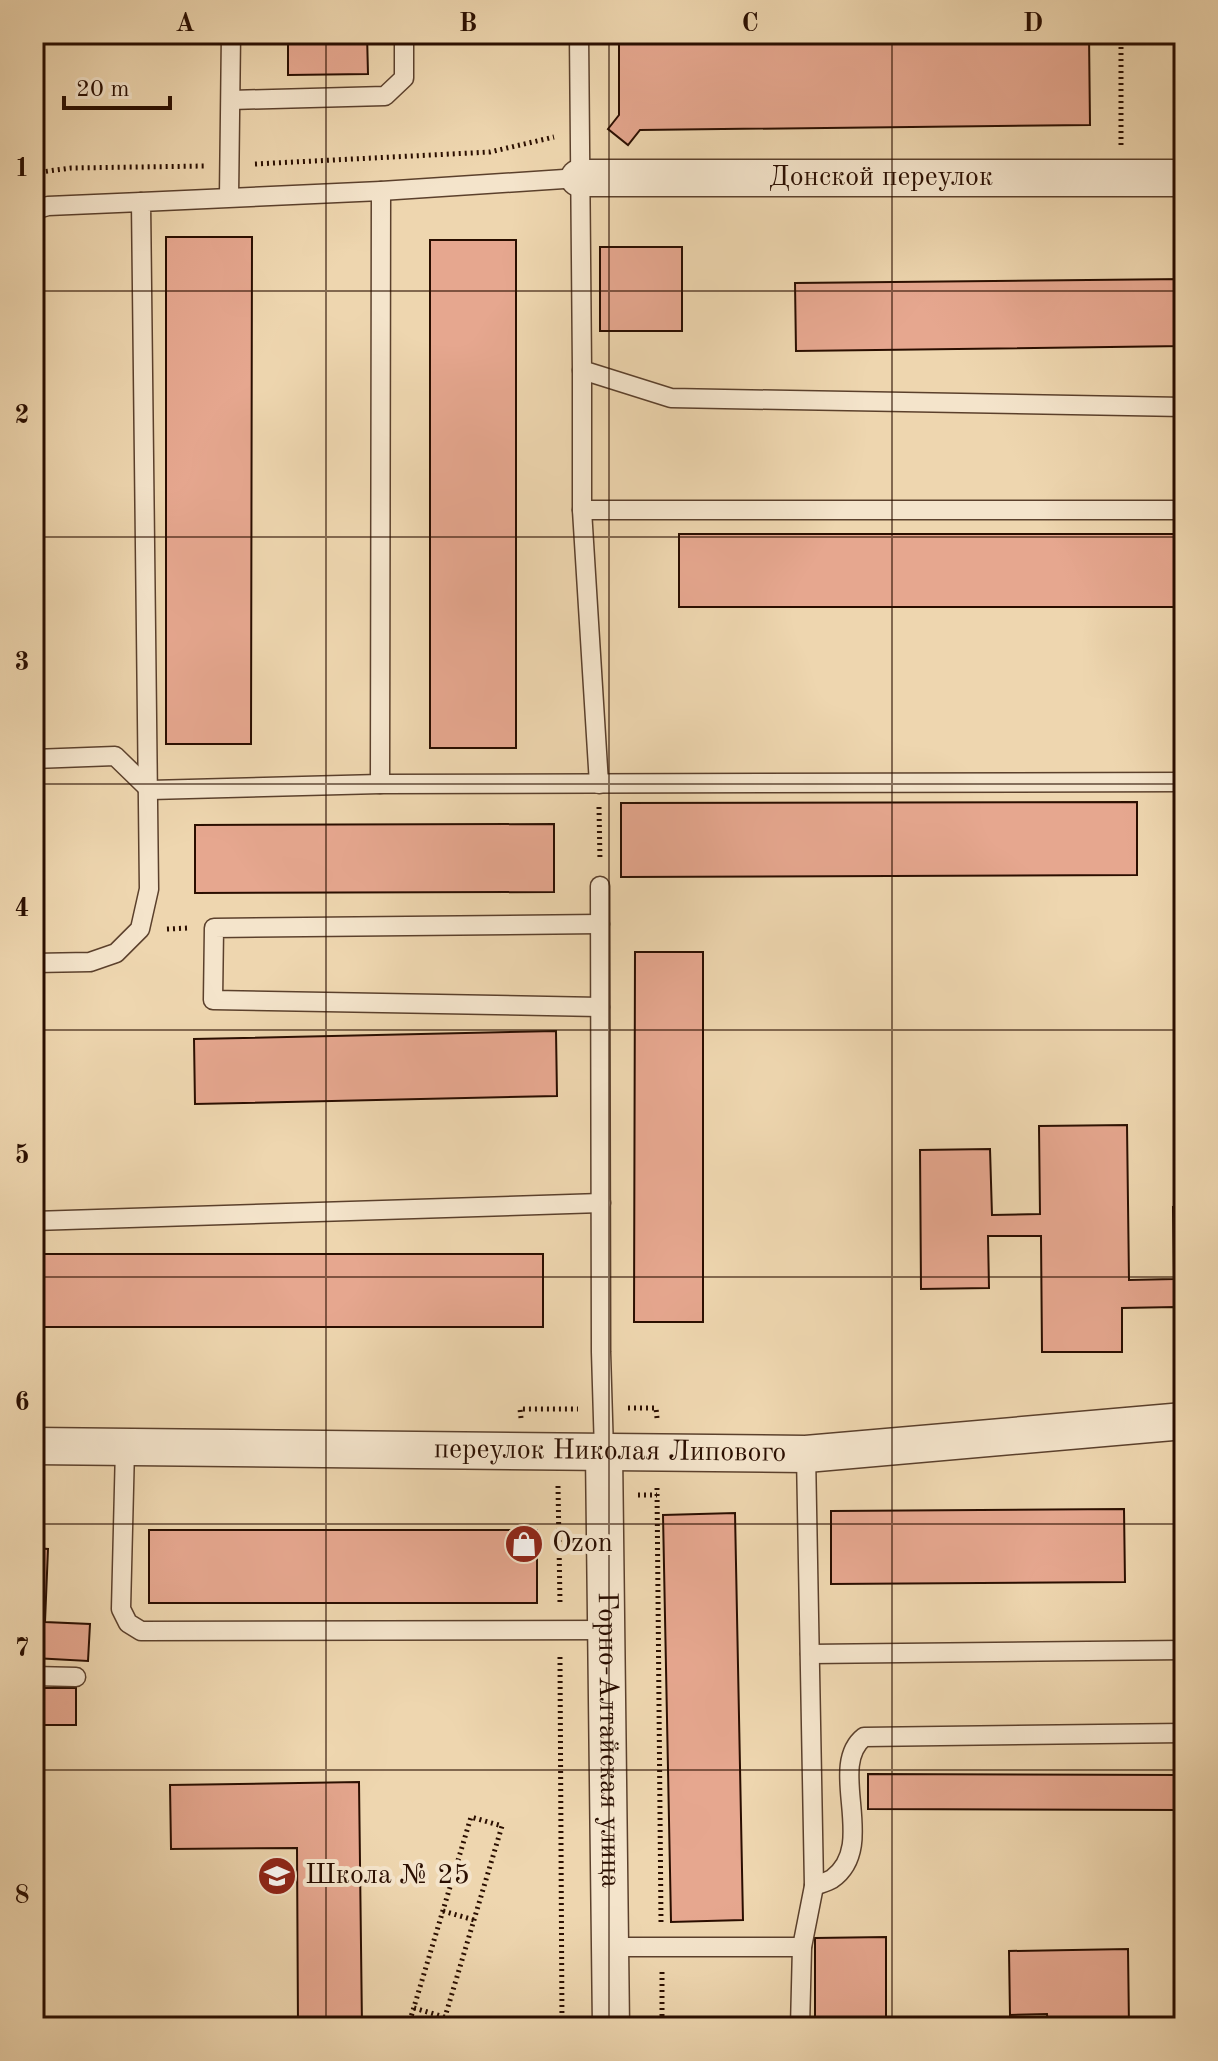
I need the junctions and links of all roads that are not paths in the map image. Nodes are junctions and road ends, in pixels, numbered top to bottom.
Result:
1 (231, 34) edge
2 (404, 34) edge
3 (579, 34) edge
4 (231, 100) junction
5 (579, 178) junction
6 (1184, 178) edge
7 (381, 191) junction
8 (229, 197) junction
9 (141, 202) junction
10 (34, 210) edge
11 (582, 370) junction
12 (1184, 407) edge
13 (582, 510) junction
14 (1184, 510) edge
15 (34, 759) edge
16 (1184, 782) edge
17 (380, 784) junction
18 (599, 784) junction
19 (150, 790) junction
20 (600, 886) road end
21 (600, 924) junction
22 (34, 963) edge
23 (600, 1007) junction
24 (601, 1203) junction
25 (34, 1221) edge
26 (1184, 1421) edge
27 (34, 1446) edge
28 (125, 1448) junction
29 (604, 1452) junction
30 (806, 1454) junction
31 (607, 1630) junction
32 (1184, 1650) edge
33 (810, 1654) junction
34 (34, 1676) edge
35 (76, 1677) dead end
36 (1184, 1733) edge
37 (814, 1886) junction
38 (610, 1947) junction
39 (802, 1947) junction
40 (611, 2027) edge
41 (800, 2027) edge

1 - 4 lane
2 - 4 lane
3 - 5 lane
4 - 8 lane
5 - 6 street, Донской переулок
5 - 7 lane
5 - 11 lane
7 - 8 lane
7 - 17 lane
8 - 9 lane
9 - 10 lane
9 - 19 lane
11 - 12 lane
11 - 13 lane
13 - 14 lane
13 - 18 lane
15 - 19 lane
16 - 18 lane
17 - 18 lane
17 - 19 lane
19 - 22 lane
20 - 21 lane
21 - 23 lane
21 - 23 lane
23 - 24 lane
24 - 25 lane
24 - 29 lane
26 - 30 street, переулок Николая Липового
27 - 28 street, переулок Николая Липового
28 - 29 street, переулок Николая Липового
28 - 31 lane
29 - 30 street, переулок Николая Липового
29 - 31 street, Горно-Алтайская улица
30 - 33 lane
31 - 38 street, Горно-Алтайская улица
32 - 33 lane
33 - 37 lane
34 - 35 lane
36 - 37 lane
37 - 39 lane
38 - 39 lane
38 - 40 street, Горно-Алтайская улица
39 - 41 lane

